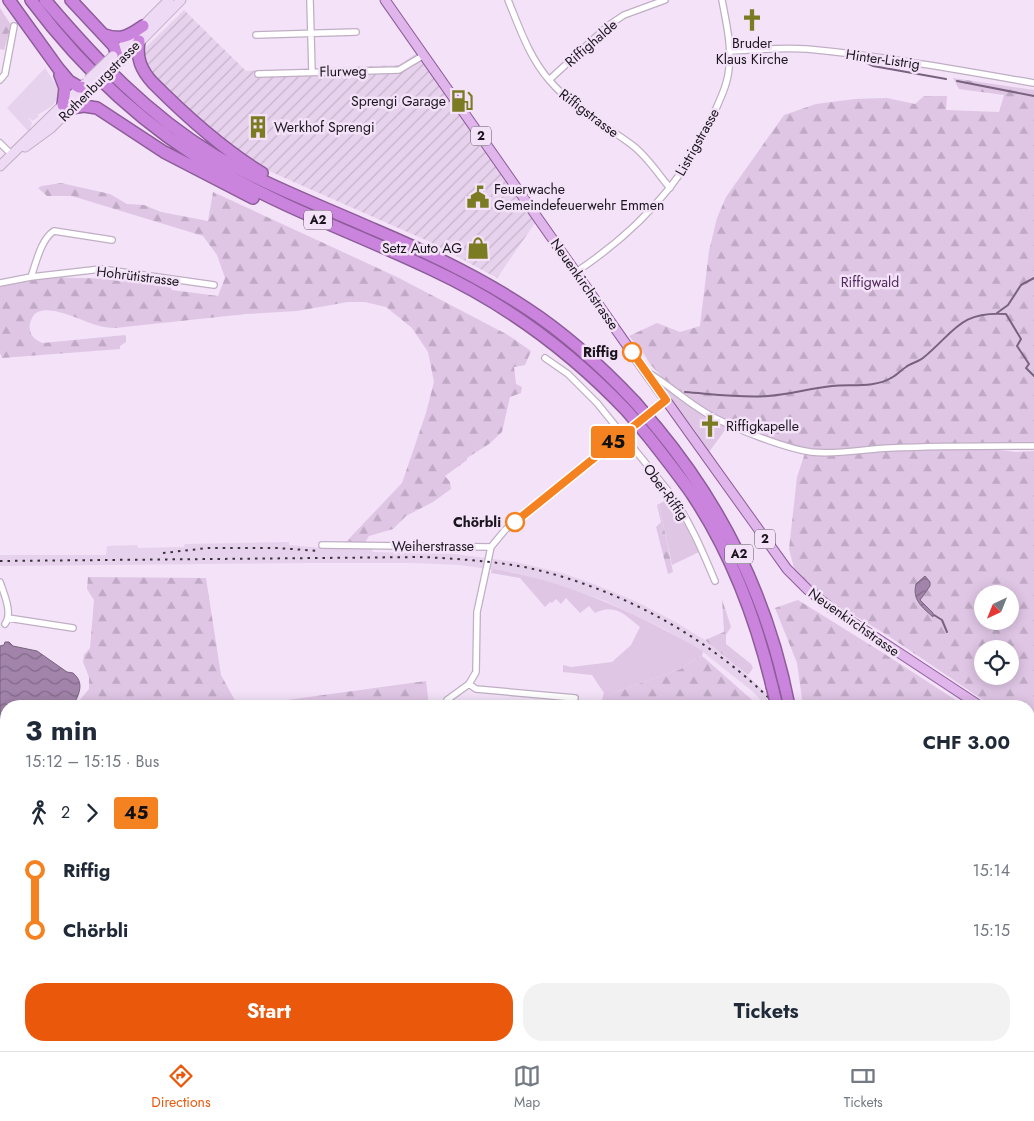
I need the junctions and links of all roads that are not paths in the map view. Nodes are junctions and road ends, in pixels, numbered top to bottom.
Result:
1 (9, 0) edge
2 (31, 0) edge
3 (45, 0) edge
4 (71, 0) edge
5 (310, 0) edge
6 (385, 0) edge
7 (508, 0) edge
8 (665, 0) edge
9 (722, 0) edge
10 (176, 1) edge
11 (14, 26) dead end
12 (143, 26) junction
13 (356, 32) dead end
14 (311, 34) junction
15 (105, 35) junction
16 (256, 35) dead end
17 (139, 41) junction
18 (730, 51) junction
19 (424, 55) junction
20 (115, 59) junction
21 (58, 68) junction
22 (312, 72) junction
23 (258, 74) dead end
24 (0, 80) edge
25 (549, 80) junction
26 (1034, 83) edge
27 (86, 86) junction
28 (67, 106) junction
29 (97, 108) junction
30 (0, 143) edge
31 (12, 155) junction
32 (0, 166) edge
33 (670, 188) junction
34 (304, 214) junction
35 (376, 230) junction
36 (112, 240) dead end
37 (576, 272) junction
38 (31, 276) junction
39 (0, 283) edge
40 (214, 285) dead end
41 (544, 358) dead end
42 (645, 371) junction
43 (666, 400) junction
44 (623, 435) junction
45 (1034, 446) edge
46 (322, 545) dead end
47 (491, 546) junction
48 (715, 581) dead end
49 (0, 582) edge
50 (74, 628) dead end
51 (468, 684) junction
52 (575, 698) dead end
53 (447, 700) edge
54 (776, 700) edge
55 (787, 700) edge
56 (971, 700) edge

1 - 21 highway
2 - 34 highway, A2
3 - 35 highway, A2
4 - 15 highway
5 - 14 street
6 - 19 main road, Neuenkirchstrasse / 2
7 - 25 street, Riffigstrasse
8 - 25 street, Riffighalde
9 - 18 street, Listrigstrasse
10 - 12 main road, Rothenburgstrasse
10 - 17 main road, Rothenburgstrasse
11 - 24 street
12 - 15 highway
12 - 20 main road, Rothenburgstrasse
13 - 14 street
14 - 16 street
14 - 22 street
15 - 20 highway
17 - 20 main road, Rothenburgstrasse
17 - 35 highway
18 - 26 street, Hinter-Listrig
18 - 33 street, Listrigstrasse
19 - 22 street, Flurweg
19 - 37 main road, Neuenkirchstrasse / 2
20 - 27 main road, Rothenburgstrasse, bridge
21 - 27 highway
21 - 28 highway
22 - 23 street, Flurweg
25 - 33 street, Riffigstrasse
27 - 28 main road, Rothenburgstrasse
27 - 29 highway
28 - 29 highway
28 - 31 main road, Rothenburgstrasse
29 - 34 highway
30 - 31 street
31 - 32 main road, Rothenburgstrasse
33 - 37 street, Listrigstrasse
34 - 54 highway, A2, bridge
35 - 55 highway, A2, bridge
36 - 38 street
37 - 42 main road, Neuenkirchstrasse / 2
38 - 39 street, Hohrütistrasse
38 - 40 street, Hohrütistrasse
41 - 44 street
42 - 43 main road, Neuenkirchstrasse / 2
42 - 45 street
43 - 44 street, Weiherstrasse
43 - 56 main road, Neuenkirchstrasse / 2
44 - 47 street, Weiherstrasse
44 - 48 street, Ober-Riffig
46 - 47 street, Weiherstrasse
47 - 51 street
49 - 50 street
51 - 52 street
51 - 53 street

